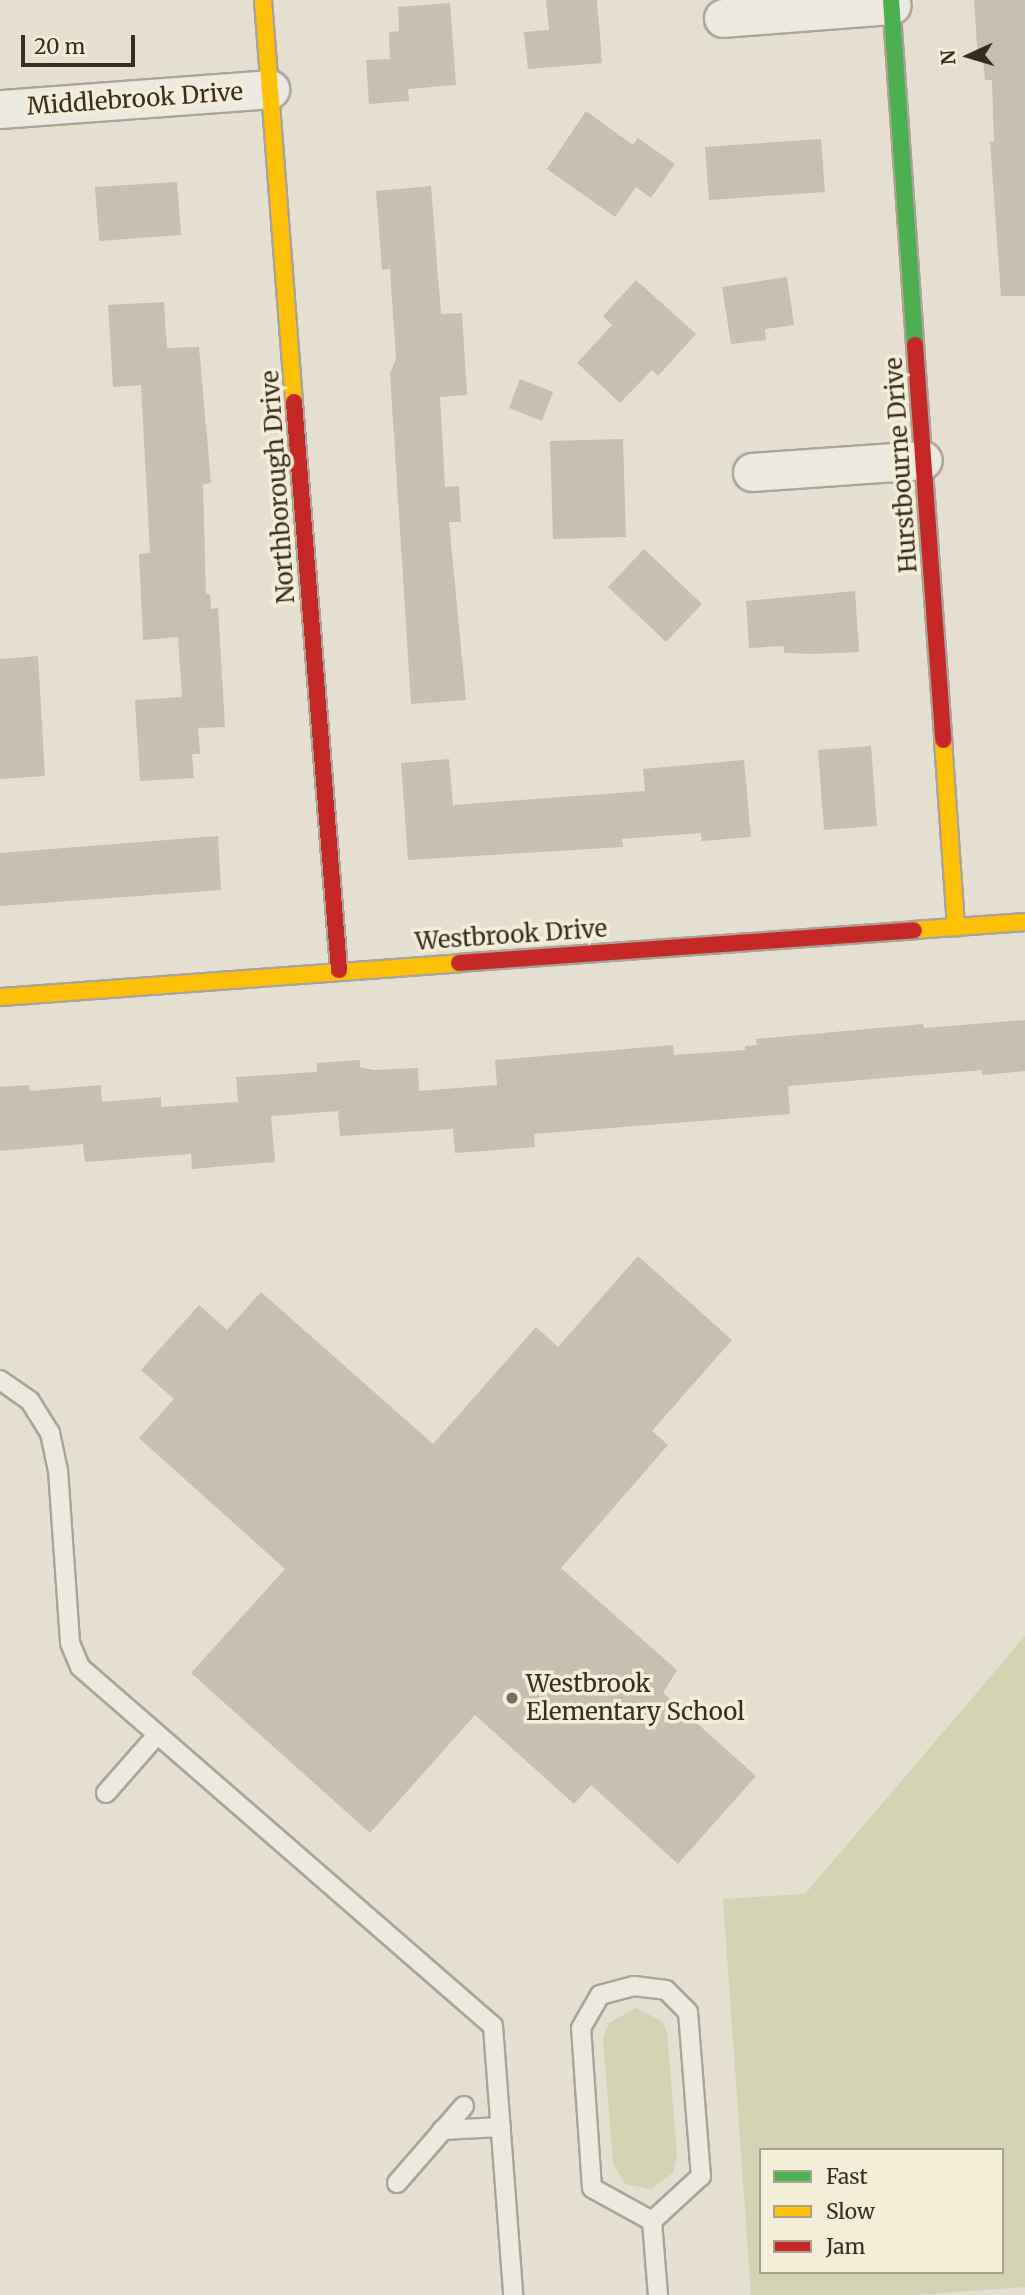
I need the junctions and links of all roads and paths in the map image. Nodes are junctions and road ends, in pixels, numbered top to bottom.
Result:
1 (264, 0) edge
2 (891, 2) edge
3 (723, 18) dead end
4 (270, 89) junction
5 (0, 109) edge
6 (923, 460) junction
7 (752, 472) dead end
8 (1025, 922) edge
9 (956, 928) junction
10 (339, 970) junction
11 (0, 997) edge
12 (0, 1380) edge
13 (156, 1736) junction
14 (106, 1793) dead end
15 (464, 2106) dead end
16 (501, 2127) junction
17 (442, 2130) junction
18 (397, 2183) dead end
19 (652, 2221) junction
20 (513, 2295) edge
21 (658, 2295) edge

1 - 4 street, Northborough Drive
2 - 3 street
2 - 6 street, Hurstbourne Drive
4 - 5 street, Middlebrook Drive
4 - 10 street, Northborough Drive
6 - 7 street
6 - 9 street, Hurstbourne Drive
8 - 9 street, Westbrook Drive
9 - 10 street, Westbrook Drive
10 - 11 street, Westbrook Drive
12 - 13 lane
13 - 14 lane
13 - 16 lane
15 - 17 lane
16 - 17 lane
16 - 20 lane
17 - 18 lane
19 - 19 lane
19 - 21 lane

